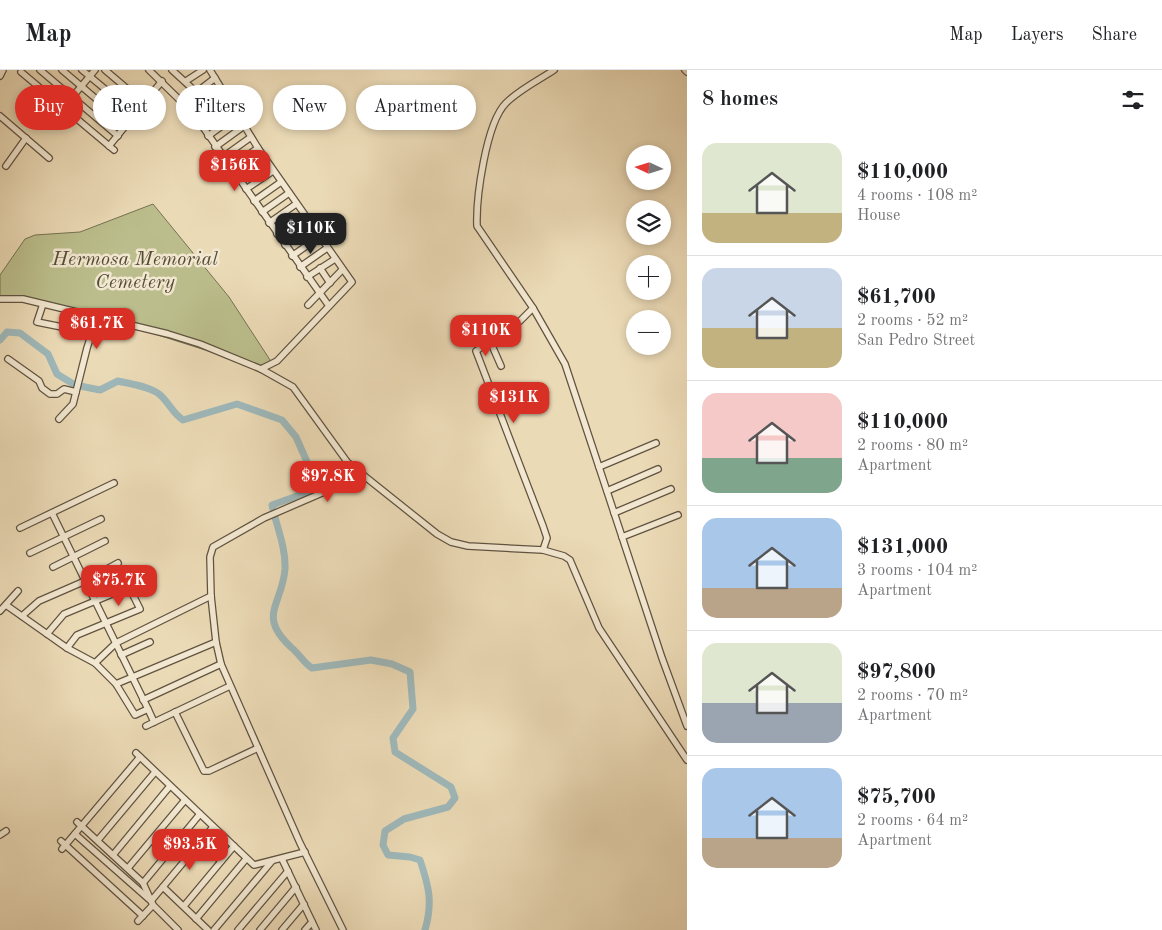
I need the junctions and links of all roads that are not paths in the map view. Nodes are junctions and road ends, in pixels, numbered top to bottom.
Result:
1 (3, 70) edge
2 (29, 70) edge
3 (40, 70) edge
4 (62, 70) edge
5 (82, 70) edge
6 (95, 70) edge
7 (105, 70) edge
8 (149, 70) edge
9 (203, 70) edge
10 (210, 70) edge
11 (554, 70) edge
12 (176, 71) edge
13 (21, 72) dead end
14 (0, 76) edge
15 (90, 76) junction
16 (26, 77) junction
17 (215, 78) junction
18 (162, 81) junction
19 (186, 82) junction
20 (36, 85) edge
21 (58, 85) edge
22 (79, 85) edge
23 (83, 85) edge
24 (101, 85) edge
25 (123, 85) edge
26 (159, 85) edge
27 (189, 85) edge
28 (206, 85) edge
29 (220, 85) edge
30 (83, 89) edge
31 (176, 94) edge
32 (93, 97) edge
33 (83, 106) edge
34 (0, 116) edge
35 (83, 125) edge
36 (123, 130) edge
37 (204, 130) edge
38 (216, 130) edge
39 (238, 130) edge
40 (247, 130) edge
41 (118, 136) junction
42 (208, 136) junction
43 (251, 137) junction
44 (26, 138) junction
45 (215, 147) junction
46 (258, 148) junction
47 (223, 157) junction
48 (49, 158) dead end
49 (266, 160) junction
50 (6, 166) dead end
51 (230, 168) junction
52 (273, 171) junction
53 (238, 179) junction
54 (281, 182) junction
55 (246, 190) junction
56 (289, 193) junction
57 (254, 201) junction
58 (296, 204) junction
59 (262, 212) junction
60 (304, 215) junction
61 (270, 223) junction
62 (312, 226) junction
63 (277, 234) junction
64 (319, 237) junction
65 (285, 245) junction
66 (327, 248) junction
67 (292, 256) junction
68 (334, 259) junction
69 (300, 266) junction
70 (320, 268) junction
71 (342, 270) junction
72 (307, 277) junction
73 (330, 283) junction
74 (319, 294) junction
75 (0, 299) edge
76 (43, 304) junction
77 (308, 305) dead end
78 (329, 306) junction
79 (533, 308) junction
80 (97, 317) junction
81 (92, 333) junction
82 (490, 340) junction
83 (8, 359) dead end
84 (501, 366) dead end
85 (261, 369) junction
86 (77, 390) junction
87 (59, 419) dead end
88 (656, 443) dead end
89 (348, 463) junction
90 (599, 467) junction
91 (658, 469) dead end
92 (114, 483) dead end
93 (671, 489) dead end
94 (607, 491) junction
95 (52, 513) junction
96 (614, 513) junction
97 (678, 515) dead end
98 (101, 518) dead end
99 (20, 528) dead end
100 (64, 536) junction
101 (622, 537) junction
102 (105, 541) dead end
103 (544, 550) junction
104 (30, 553) dead end
105 (74, 557) junction
106 (118, 563) dead end
107 (53, 567) dead end
108 (85, 581) junction
109 (18, 591) dead end
110 (211, 596) junction
111 (96, 602) junction
112 (6, 604) junction
113 (0, 611) edge
114 (22, 616) junction
115 (106, 624) junction
116 (47, 634) junction
117 (150, 642) dead end
118 (216, 642) junction
119 (116, 643) junction
120 (67, 648) junction
121 (121, 655) junction
122 (95, 663) junction
123 (221, 664) junction
124 (133, 678) junction
125 (116, 684) junction
126 (230, 686) junction
127 (143, 700) junction
128 (148, 709) junction
129 (175, 712) junction
130 (154, 722) junction
131 (146, 726) dead end
132 (687, 726) edge
133 (258, 748) junction
134 (687, 760) edge
135 (155, 772) junction
136 (170, 786) junction
137 (185, 800) junction
138 (200, 814) junction
139 (80, 824) junction
140 (213, 827) junction
141 (6, 831) dead end
142 (75, 834) junction
143 (0, 835) edge
144 (98, 840) junction
145 (201, 842) junction
146 (234, 846) junction
147 (305, 852) junction
148 (113, 854) junction
149 (246, 859) junction
150 (282, 859) junction
151 (221, 861) junction
152 (272, 861) junction
153 (128, 868) junction
154 (288, 871) junction
155 (143, 883) junction
156 (163, 887) junction
157 (296, 887) junction
158 (152, 903) junction
159 (304, 904) junction
160 (184, 906) junction
161 (143, 916) junction
162 (196, 919) junction
163 (138, 921) dead end
164 (312, 922) junction
165 (178, 930) edge
166 (208, 930) edge
167 (214, 930) edge
168 (238, 930) edge
169 (260, 930) edge
170 (282, 930) edge
171 (305, 930) edge
172 (316, 930) edge
173 (343, 930) edge

1 - 14 street
2 - 16 street
3 - 21 street
4 - 22 street
5 - 15 street
6 - 15 street
7 - 25 street
8 - 18 street
9 - 19 street
10 - 17 street
11 - 79 street
12 - 19 street
13 - 16 street
15 - 23 street
15 - 24 street
16 - 20 street
17 - 28 street
17 - 29 street
18 - 26 street
18 - 31 street
19 - 27 street
30 - 32 street
33 - 41 street
34 - 44 street
35 - 41 street
36 - 41 street
37 - 42 street
38 - 42 street
39 - 45 street
40 - 43 street
42 - 45 street
43 - 46 street
43 - 47 street
44 - 48 street
44 - 50 street
45 - 47 street
46 - 49 street
46 - 51 street
47 - 51 street
49 - 52 street
49 - 53 street
51 - 53 street
52 - 54 street
52 - 55 street
53 - 55 street
54 - 56 street
54 - 57 street
55 - 57 street
56 - 58 street
56 - 59 street
57 - 59 street
58 - 60 street
58 - 61 street
59 - 61 street
60 - 62 street
60 - 63 street
61 - 63 street
62 - 64 street
62 - 65 street
63 - 65 street
64 - 66 street
64 - 67 street
65 - 67 street
66 - 68 street
66 - 69 street
67 - 69 street
68 - 70 street
68 - 71 street
69 - 72 street
70 - 72 street
70 - 73 street
71 - 73 street
71 - 78 street
72 - 74 street
73 - 74 street
74 - 77 street
74 - 78 street
75 - 76 street
76 - 80 street
76 - 81 street
78 - 85 street
79 - 82 street
79 - 90 street
80 - 81 street
80 - 85 street
81 - 86 street
82 - 84 street
82 - 103 street
83 - 86 street
85 - 89 street
86 - 87 street
88 - 90 street
89 - 103 street
89 - 110 street
90 - 94 street
91 - 94 street
92 - 95 street
93 - 96 street
94 - 96 street
95 - 99 street
95 - 100 street
96 - 101 street
97 - 101 street
98 - 100 street
100 - 104 street
100 - 105 street
101 - 132 street
102 - 105 street
103 - 134 street
105 - 107 street
105 - 108 street
106 - 108 street
108 - 111 street
108 - 114 street
109 - 112 street
110 - 118 street
110 - 119 street
111 - 115 street
111 - 115 street
111 - 116 street
112 - 113 street
112 - 114 street
114 - 116 street
115 - 119 street
115 - 120 street
116 - 120 street
117 - 121 street
118 - 123 street
118 - 124 street
119 - 121 street
119 - 122 street
120 - 122 street
121 - 124 street
122 - 125 street
123 - 126 street
123 - 127 street
124 - 125 street
124 - 127 street
125 - 128 street
126 - 129 street
126 - 133 street
127 - 128 street
128 - 130 street
129 - 130 street
129 - 133 street
130 - 131 street
133 - 147 street
135 - 136 street
135 - 139 street
135 - 144 street
136 - 137 street
136 - 148 street
137 - 138 street
137 - 153 street
138 - 140 street
138 - 155 street
139 - 142 street
139 - 144 street
140 - 145 street
140 - 146 street
141 - 143 street
142 - 158 street
142 - 161 street
144 - 148 street
145 - 151 street
145 - 156 street
146 - 149 street
146 - 151 street
147 - 150 street
147 - 173 street
148 - 153 street
149 - 152 street
149 - 162 street
150 - 152 street
150 - 154 street
151 - 160 street
152 - 167 street
153 - 155 street
154 - 157 street
154 - 168 street
155 - 158 street
156 - 158 street
156 - 160 street
157 - 159 street
157 - 169 street
158 - 161 street
158 - 165 street
159 - 164 street
159 - 170 street
160 - 162 street
161 - 163 street
162 - 166 street
164 - 171 street
164 - 172 street

